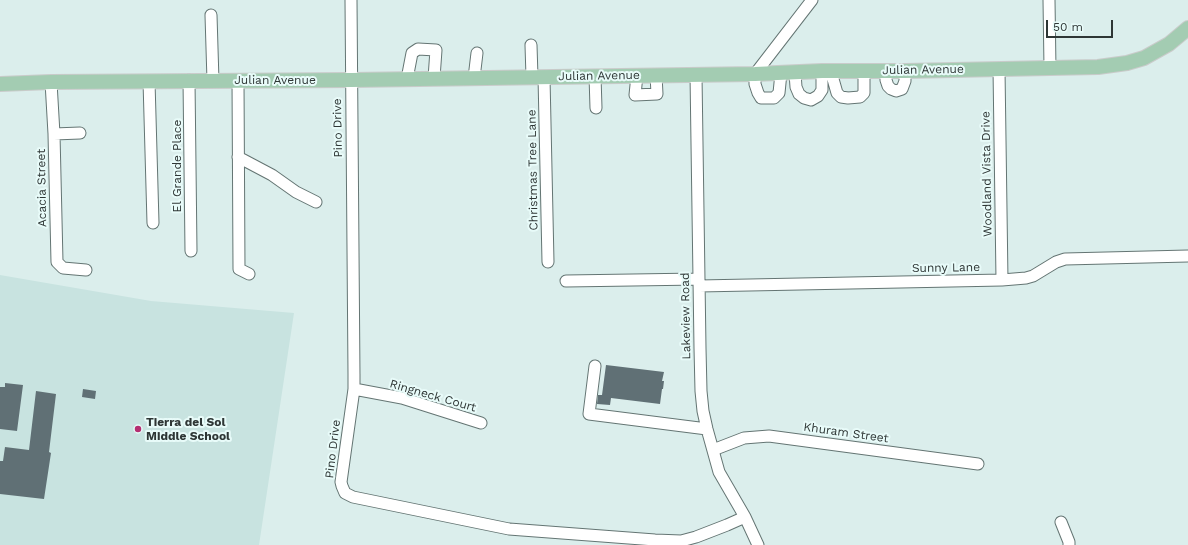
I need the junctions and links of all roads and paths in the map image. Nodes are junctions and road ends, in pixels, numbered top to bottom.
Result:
1 (350, 0) edge
2 (812, 0) edge
3 (1049, 0) edge
4 (211, 14) dead end
5 (1188, 28) edge
6 (531, 45) dead end
7 (477, 53) dead end
8 (1050, 68) junction
9 (999, 69) junction
10 (886, 71) junction
11 (905, 71) junction
12 (826, 72) junction
13 (864, 72) junction
14 (781, 73) junction
15 (795, 73) junction
16 (755, 74) junction
17 (637, 75) junction
18 (656, 75) junction
19 (696, 75) junction
20 (595, 76) junction
21 (538, 77) junction
22 (434, 78) junction
23 (474, 78) junction
24 (407, 79) junction
25 (189, 80) junction
26 (238, 80) junction
27 (352, 80) junction
28 (150, 81) junction
29 (213, 81) junction
30 (51, 82) junction
31 (0, 84) edge
32 (596, 108) dead end
33 (80, 133) dead end
34 (54, 134) junction
35 (238, 157) junction
36 (316, 202) dead end
37 (153, 223) dead end
38 (191, 251) dead end
39 (1188, 256) edge
40 (548, 262) dead end
41 (86, 270) dead end
42 (249, 274) dead end
43 (1002, 280) junction
44 (566, 281) dead end
45 (699, 282) junction
46 (595, 366) dead end
47 (354, 389) junction
48 (481, 424) dead end
49 (707, 429) junction
50 (713, 450) junction
51 (978, 464) dead end
52 (745, 517) junction
53 (1061, 522) dead end
54 (681, 543) edge
55 (758, 545) edge
56 (1069, 545) edge

1 - 27 street, Pino Drive
2 - 16 street
3 - 8 street
4 - 29 street
5 - 8 main road, Julian Avenue
6 - 21 street, Christmas Tree Lane
7 - 23 street
8 - 9 main road, Julian Avenue
9 - 11 main road, Julian Avenue
9 - 43 street, Woodland Vista Drive
10 - 11 main road, Julian Avenue
10 - 11 street
10 - 13 main road, Julian Avenue
12 - 13 main road, Julian Avenue
12 - 13 street
12 - 15 main road, Julian Avenue
12 - 15 street
14 - 15 main road, Julian Avenue
14 - 16 main road, Julian Avenue
14 - 16 street
16 - 19 main road, Julian Avenue
17 - 18 main road, Julian Avenue
17 - 18 street
17 - 20 main road, Julian Avenue
18 - 19 main road, Julian Avenue
19 - 45 street, Lakeview Road
20 - 21 main road, Julian Avenue
20 - 32 street
21 - 23 main road, Julian Avenue
21 - 40 street, Christmas Tree Lane
22 - 23 main road, Julian Avenue
22 - 24 main road, Julian Avenue
22 - 24 street
24 - 27 main road, Julian Avenue
25 - 28 main road, Julian Avenue
25 - 29 main road, Julian Avenue
25 - 38 street, El Grande Place
26 - 27 main road, Julian Avenue
26 - 29 main road, Julian Avenue
26 - 35 street
27 - 47 street, Pino Drive
28 - 30 main road, Julian Avenue
28 - 37 street
30 - 31 main road, Julian Avenue
30 - 34 street, Acacia Street
33 - 34 street
34 - 41 street, Acacia Street
35 - 36 street
35 - 42 street
39 - 43 street, Sunny Lane
43 - 45 street, Sunny Lane
44 - 45 street, Sunny Lane
45 - 49 street, Lakeview Road
46 - 49 street
47 - 48 street, Ringneck Court
47 - 54 street, Pino Drive
49 - 50 street, Lakeview Road
50 - 51 street, Khuram Street
50 - 52 street, Lakeview Road
52 - 54 street, Pino Drive
52 - 55 street, Lakeview Road
53 - 56 street

